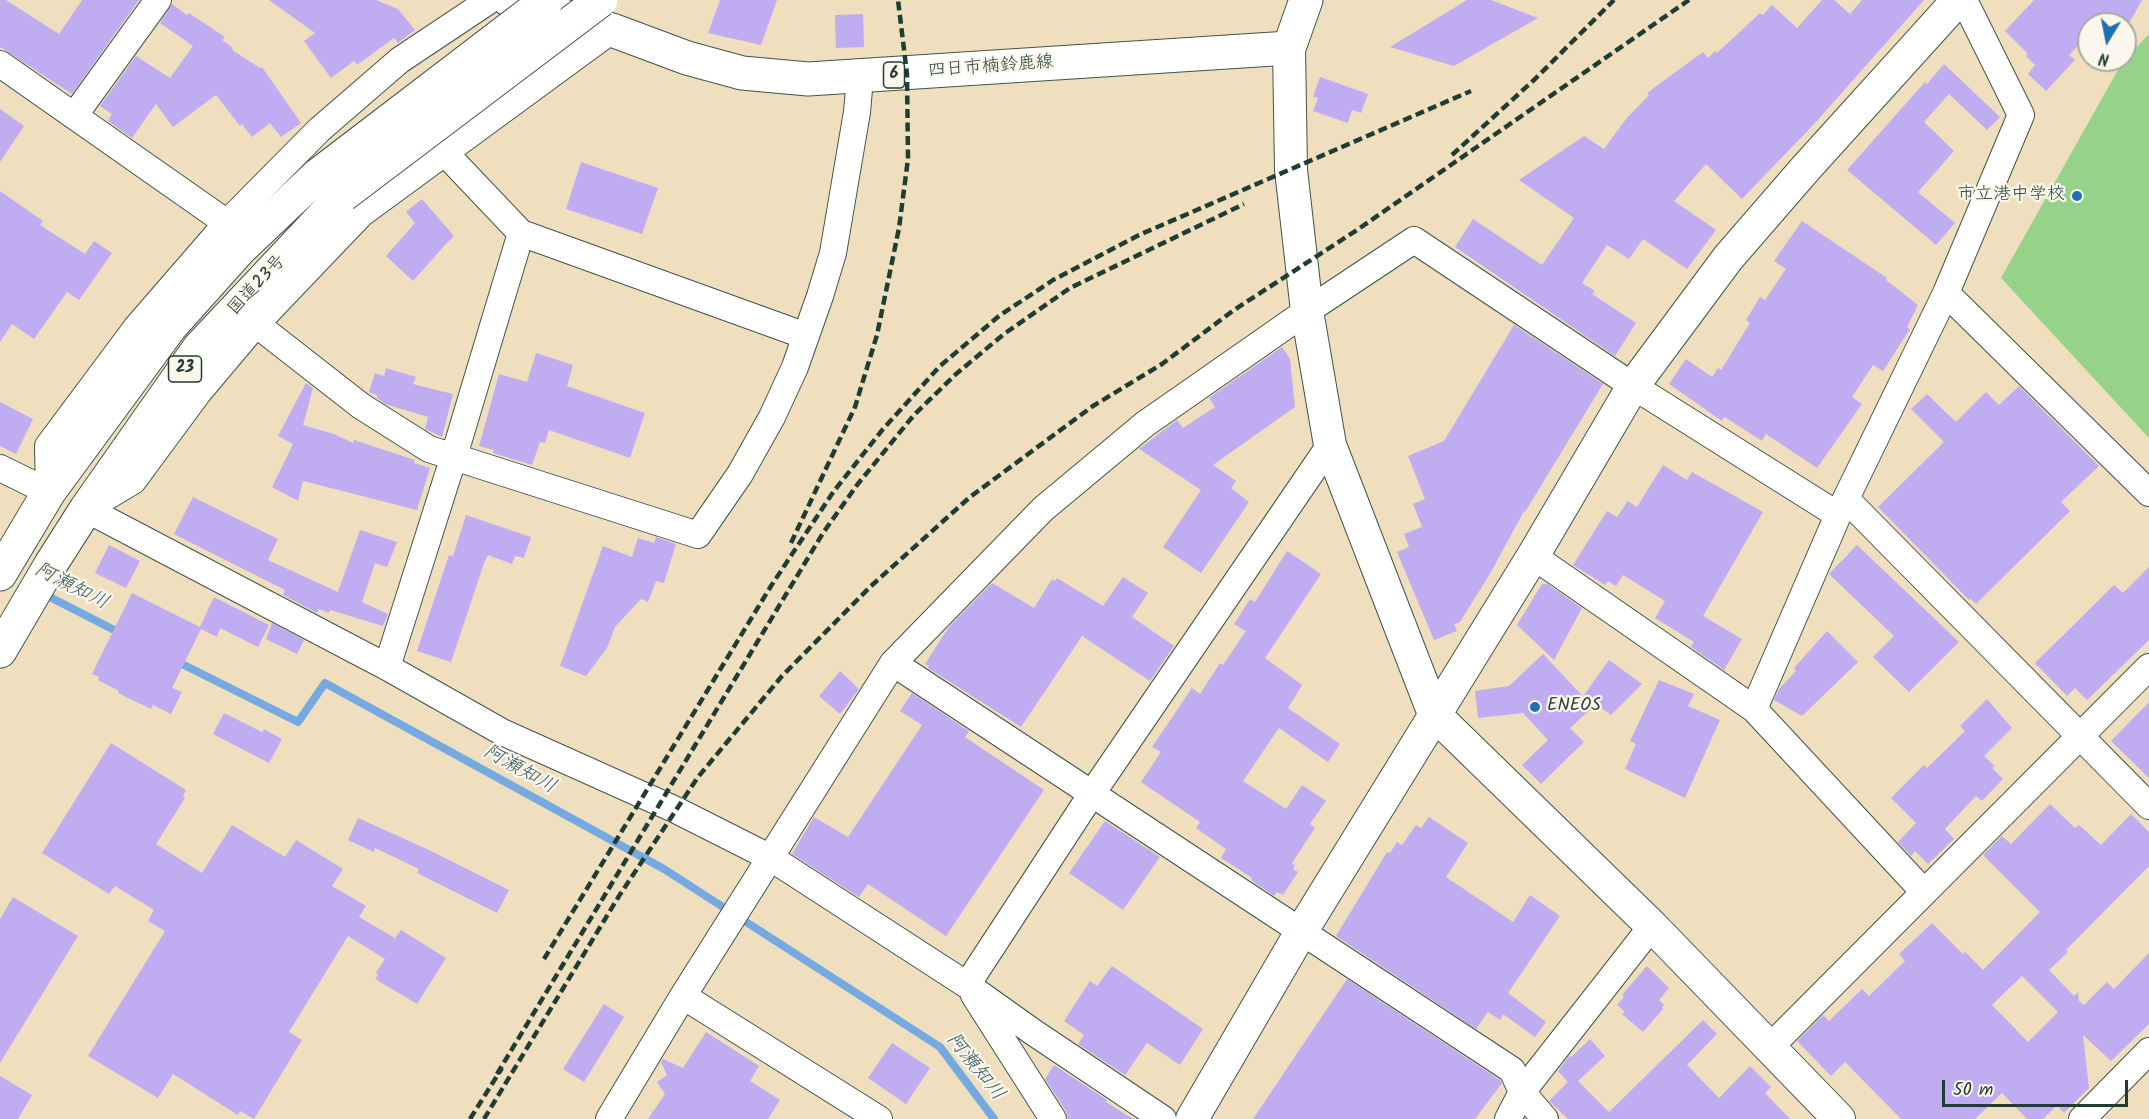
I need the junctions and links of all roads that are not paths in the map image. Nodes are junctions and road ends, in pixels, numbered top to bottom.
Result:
1 (159, 0) edge
2 (490, 0) edge
3 (509, 0) edge
4 (547, 0) edge
5 (601, 0) edge
6 (1306, 0) edge
7 (1958, 0) edge
8 (1964, 0) edge
9 (612, 30) junction
10 (1289, 48) junction
11 (0, 64) edge
12 (860, 78) junction
13 (74, 116) junction
14 (444, 152) junction
15 (227, 223) junction
16 (521, 233) junction
17 (1946, 293) junction
18 (1307, 311) junction
19 (256, 324) junction
20 (806, 336) junction
21 (1633, 386) junction
22 (1330, 445) junction
23 (454, 456) junction
24 (0, 468) edge
25 (2149, 493) edge
26 (46, 497) junction
27 (1842, 507) junction
28 (86, 509) junction
29 (1533, 555) junction
30 (0, 573) edge
31 (3, 646) edge
32 (893, 663) junction
33 (387, 666) junction
34 (2149, 667) edge
35 (1754, 709) junction
36 (1434, 714) junction
37 (2080, 736) junction
38 (1091, 795) junction
39 (2149, 806) edge
40 (771, 858) junction
41 (1924, 892) junction
42 (1652, 926) junction
43 (1301, 932) junction
44 (967, 985) junction
45 (688, 989) junction
46 (1769, 1048) junction
47 (2149, 1052) edge
48 (1522, 1092) junction
49 (609, 1119) edge
50 (879, 1119) edge
51 (1053, 1119) edge
52 (1163, 1119) edge
53 (1192, 1119) edge
54 (1508, 1119) edge
55 (1545, 1119) edge
56 (1839, 1119) edge
57 (2082, 1119) edge

1 - 13 street
2 - 15 street
3 - 9 main road, 四日市楠鈴鹿線 / 6
4 - 26 main road, 国道23号 / 23, bridge
5 - 28 main road, 国道23号 / 23, bridge
6 - 10 main road
7 - 21 street
8 - 17 street
9 - 12 main road, 四日市楠鈴鹿線 / 6
9 - 14 street
10 - 12 main road, 四日市楠鈴鹿線 / 6
10 - 18 street
11 - 13 street
12 - 20 street
13 - 15 street
14 - 16 street
14 - 19 street
15 - 26 street
16 - 20 street
16 - 23 street
17 - 25 street
17 - 27 street
18 - 21 street
18 - 22 street
18 - 32 street
19 - 23 street
19 - 28 street
20 - 23 street
21 - 27 street
21 - 29 street
22 - 36 street
22 - 38 street
23 - 33 street
24 - 26 street
26 - 30 main road, 国道23号 / 23
27 - 35 street
27 - 37 street
28 - 31 main road, 国道23号 / 23
28 - 33 street
29 - 35 street
29 - 36 street
32 - 38 street
32 - 40 street
33 - 40 street
34 - 37 street
35 - 41 street
36 - 42 street
36 - 43 street
37 - 39 street
37 - 41 street
38 - 43 street
38 - 44 street
40 - 44 street
40 - 45 street
41 - 46 street
42 - 46 street
42 - 48 street
43 - 48 street
43 - 53 street
44 - 51 street
44 - 52 street
45 - 49 street
45 - 50 street
46 - 56 street
47 - 57 street
48 - 54 street
48 - 55 street

